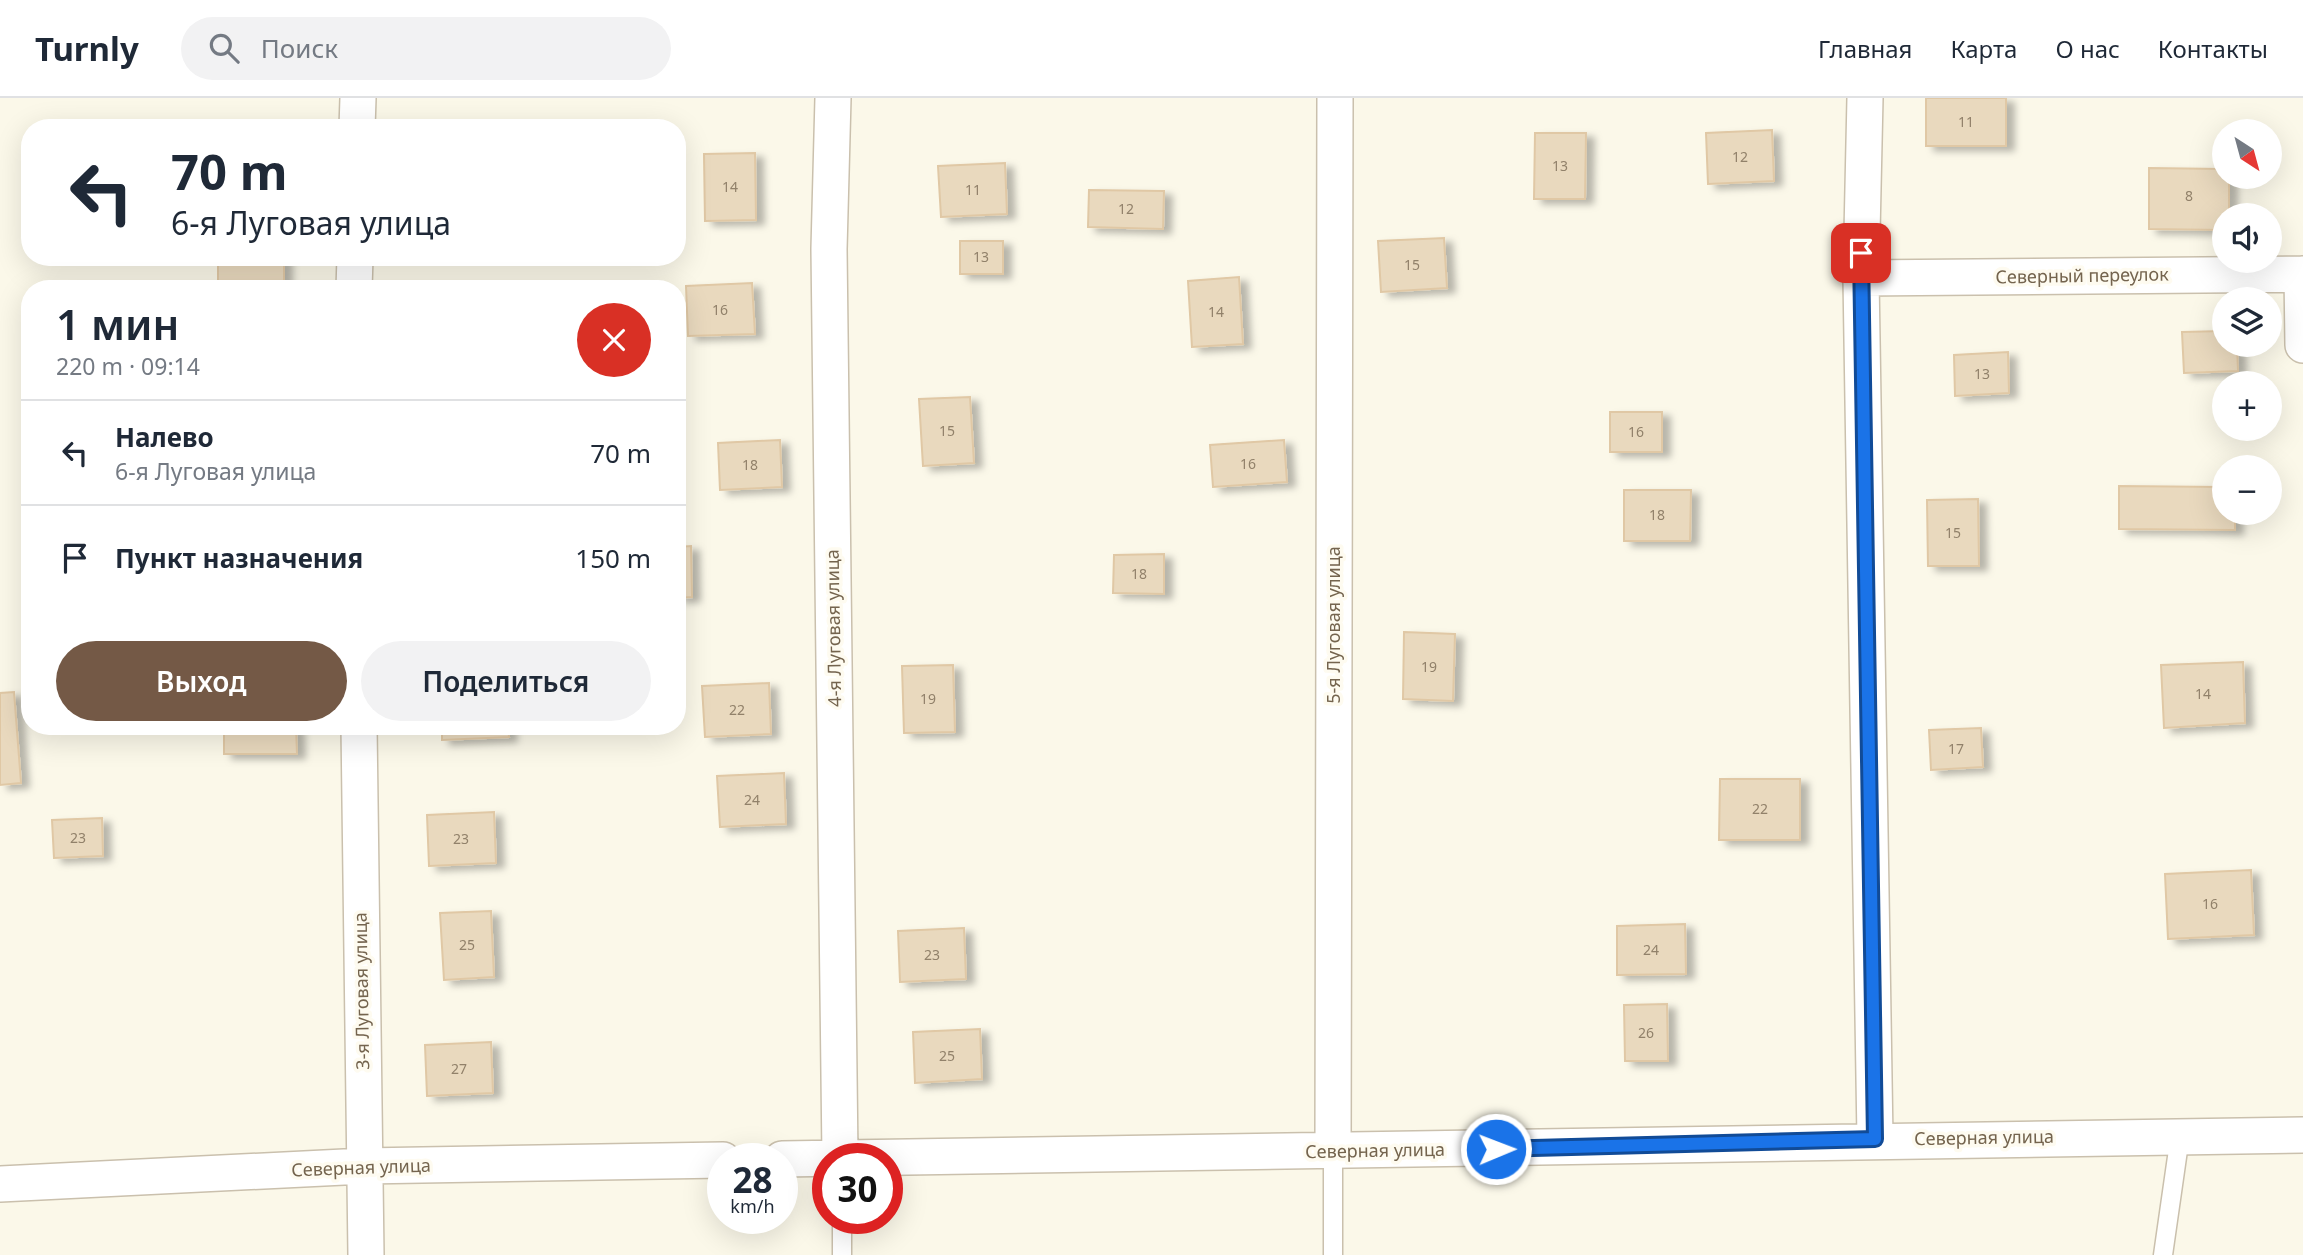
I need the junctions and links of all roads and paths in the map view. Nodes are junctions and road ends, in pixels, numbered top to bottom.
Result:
1 (358, 98) edge
2 (833, 98) edge
3 (1335, 98) edge
4 (1865, 98) edge
5 (358, 119) edge
6 (2302, 274) edge
7 (1861, 278) junction
8 (2303, 345) edge
9 (359, 735) edge
10 (2303, 1135) edge
11 (2180, 1136) junction
12 (1875, 1139) junction
13 (840, 1143) edge
14 (1333, 1153) junction
15 (903, 1157) edge
16 (707, 1160) edge
17 (364, 1166) junction
18 (0, 1184) edge
19 (842, 1234) edge
20 (366, 1255) edge
21 (842, 1255) edge
22 (1333, 1255) edge
23 (2162, 1255) edge

1 - 5 street
2 - 13 street, 4-я Луговая улица
3 - 14 street, 5-я Луговая улица
4 - 7 street
6 - 7 street, Северный переулок
6 - 8 street
7 - 12 street
9 - 17 street, 3-я Луговая улица
10 - 11 street, Северная улица
11 - 12 street, Северная улица
11 - 23 lane
12 - 14 street, Северная улица
14 - 15 street, Северная улица
14 - 22 lane
16 - 17 street, Северная улица
17 - 18 street, Северная улица
17 - 20 street, 3-я Луговая улица
19 - 21 lane

